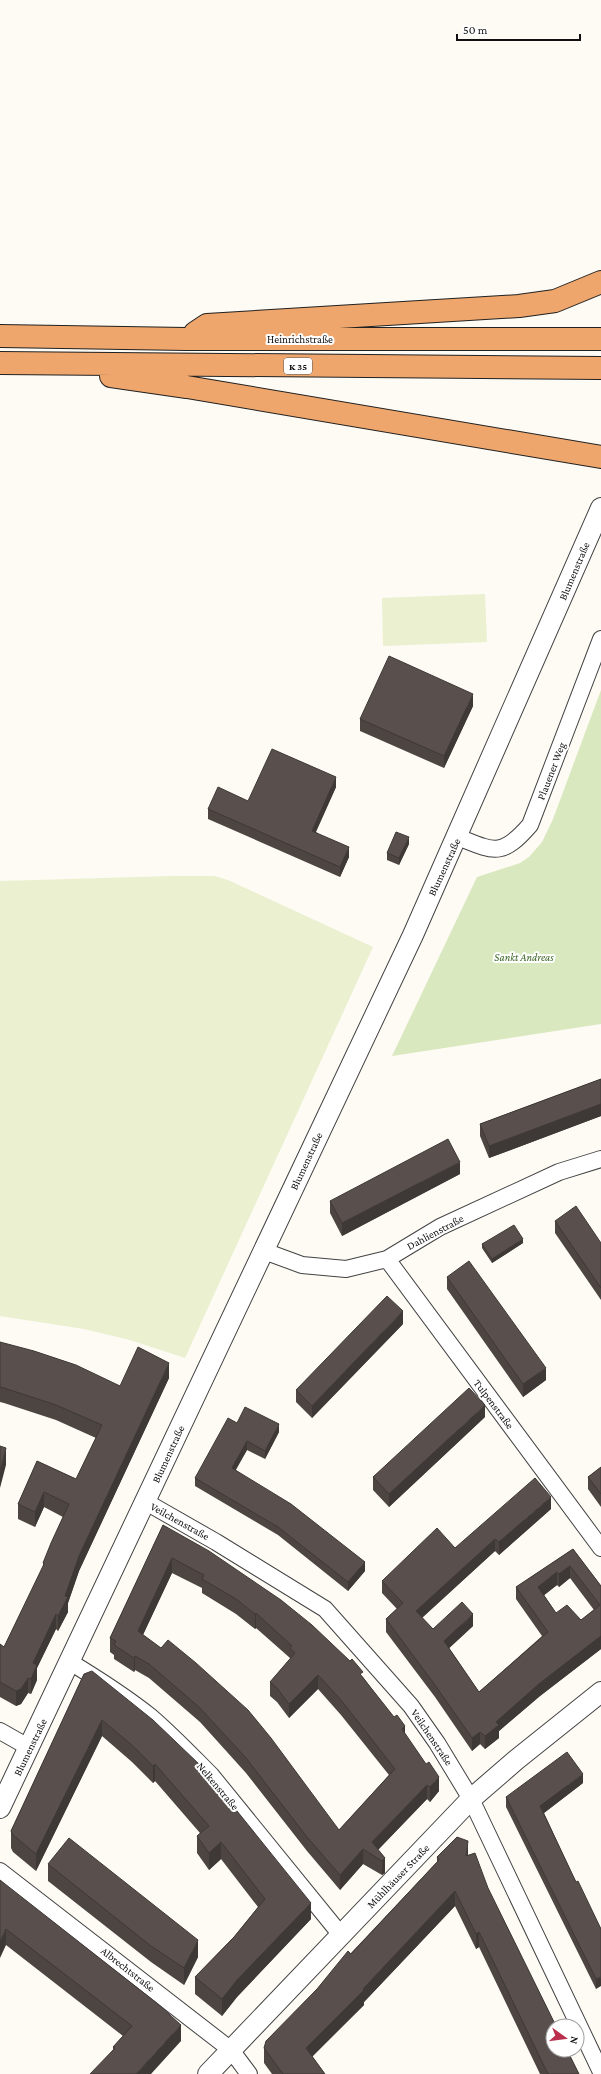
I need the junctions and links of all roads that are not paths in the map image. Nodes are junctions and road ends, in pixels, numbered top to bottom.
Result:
1 (601, 282) edge
2 (0, 336) edge
3 (186, 339) junction
4 (601, 339) edge
5 (0, 363) edge
6 (62, 364) junction
7 (601, 368) edge
8 (601, 457) edge
9 (601, 508) edge
10 (601, 639) edge
11 (458, 837) junction
12 (601, 1159) edge
13 (264, 1251) junction
14 (386, 1259) junction
15 (146, 1502) junction
16 (601, 1548) edge
17 (70, 1662) junction
18 (601, 1692) edge
19 (0, 1731) edge
20 (30, 1748) junction
21 (471, 1799) junction
22 (0, 1808) edge
23 (0, 1871) edge
24 (341, 1935) junction
25 (231, 2050) junction
26 (601, 2072) edge
27 (208, 2074) edge
28 (249, 2074) edge

1 - 3 highway
2 - 3 highway, Heinrichstraße
3 - 4 highway, Heinrichstraße
5 - 6 highway, K 35
6 - 7 highway, K 35
6 - 8 highway
9 - 11 street, Blumenstraße
10 - 11 street, Plauener Weg
11 - 13 street, Blumenstraße
12 - 14 street, Dahlienstraße
13 - 14 street, Dahlienstraße
13 - 15 street, Blumenstraße
14 - 16 street, Tulpenstraße
15 - 17 street, Blumenstraße
15 - 21 street, Veilchenstraße
17 - 20 street, Blumenstraße
17 - 24 street, Nelkenstraße
18 - 21 street, Mühlhäuser Straße
19 - 20 street
20 - 22 street, Blumenstraße
21 - 24 street, Mühlhäuser Straße
21 - 26 street, Veilchenstraße
23 - 25 street, Albrechtstraße
24 - 25 street, Mühlhäuser Straße
25 - 27 street, Mühlhäuser Straße
25 - 28 street, Albrechtstraße

